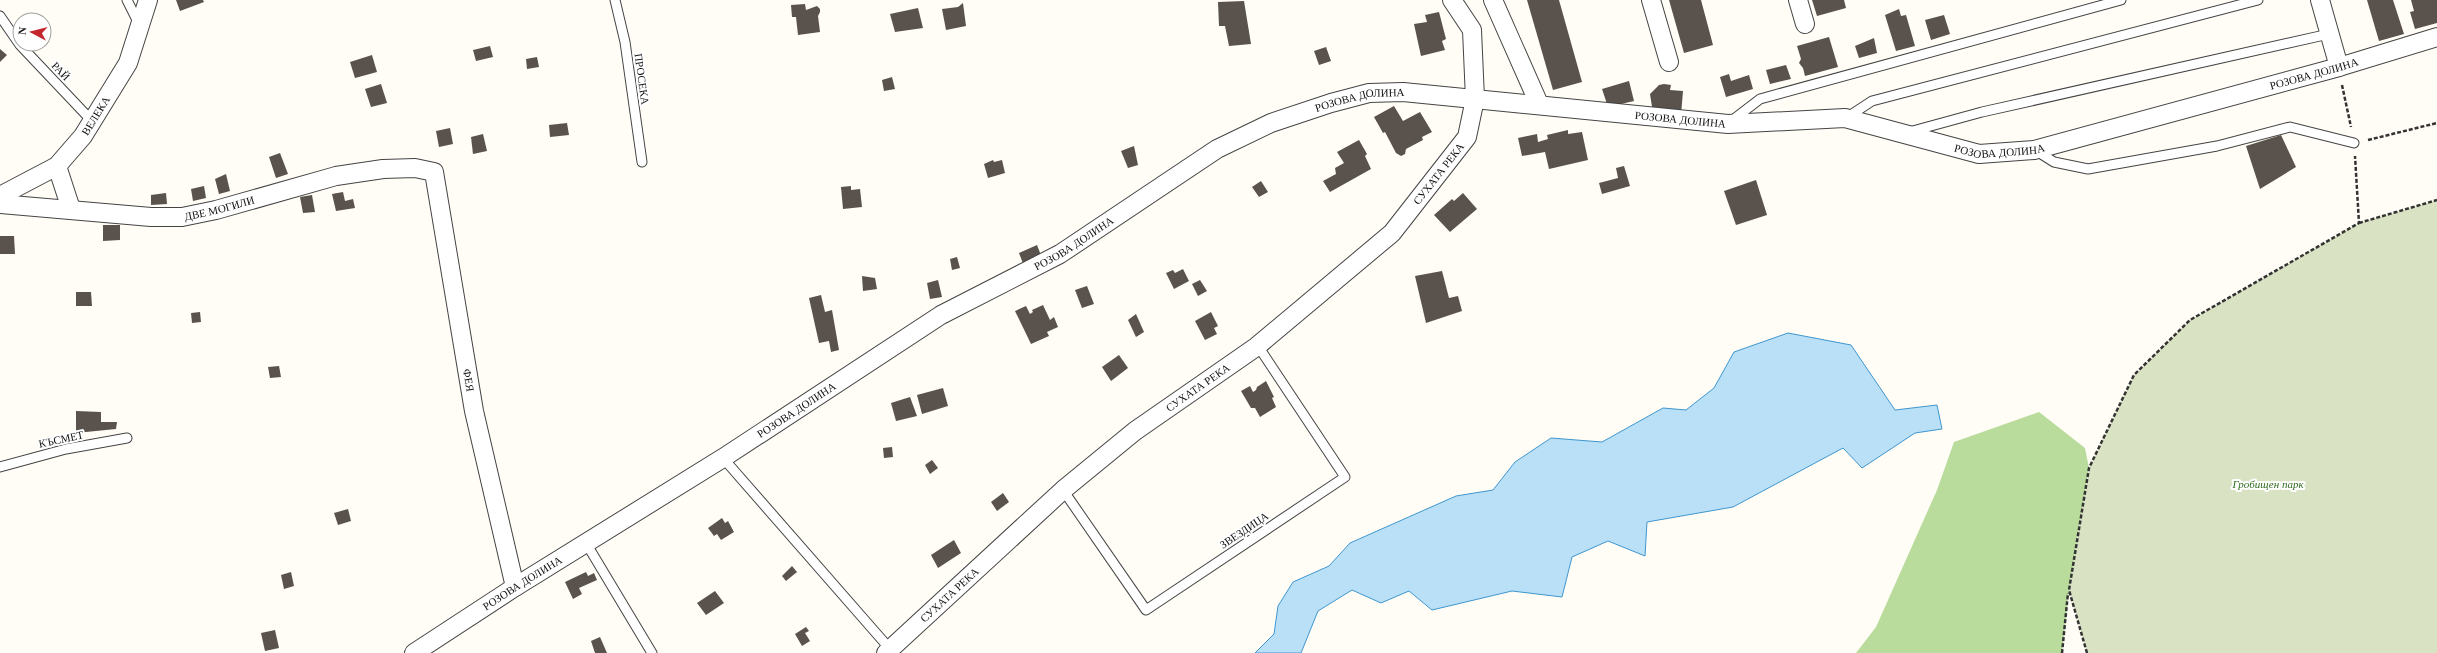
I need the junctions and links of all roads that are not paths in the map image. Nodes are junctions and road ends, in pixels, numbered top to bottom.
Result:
1 (127, 0) edge
2 (148, 0) edge
3 (615, 0) edge
4 (1452, 0) edge
5 (1493, 0) edge
6 (1651, 0) edge
7 (1798, 0) edge
8 (2122, 0) edge
9 (2258, 0) edge
10 (2320, 0) edge
11 (0, 16) edge
12 (139, 24) junction
13 (1806, 24) dead end
14 (2329, 34) junction
15 (2437, 37) edge
16 (1669, 62) dead end
17 (2339, 67) junction
18 (1475, 99) junction
19 (1539, 104) junction
20 (1845, 118) junction
21 (92, 122) junction
22 (1728, 124) junction
23 (1902, 134) junction
24 (2354, 143) road end
25 (2034, 150) junction
26 (642, 162) dead end
27 (57, 166) junction
28 (434, 172) joint
29 (0, 196) edge
30 (0, 204) edge
31 (71, 209) junction
32 (1258, 346) junction
33 (127, 438) dead end
34 (723, 458) junction
35 (0, 467) edge
36 (1064, 490) junction
37 (586, 542) junction
38 (515, 587) junction
39 (888, 651) edge
40 (418, 652) edge
41 (652, 653) edge

1 - 12 lane
2 - 12 street, ВЕЛЕКА
3 - 26 lane, ПРОСЕКА
4 - 18 street, СУХАТА РЕКА
5 - 19 street
6 - 16 street
7 - 13 street
8 - 22 lane
9 - 20 lane
10 - 14 street
11 - 21 lane, РАЙ
12 - 21 street, ВЕЛЕКА
14 - 17 street
14 - 23 lane
15 - 17 street, РОЗОВА ДОЛИНА
17 - 25 street, РОЗОВА ДОЛИНА
18 - 19 street, РОЗОВА ДОЛИНА
18 - 32 street, СУХАТА РЕКА
18 - 34 street, РОЗОВА ДОЛИНА
19 - 22 street, РОЗОВА ДОЛИНА
20 - 22 street, РОЗОВА ДОЛИНА
20 - 23 street, РОЗОВА ДОЛИНА
21 - 27 street, ВЕЛЕКА
23 - 25 street, РОЗОВА ДОЛИНА
24 - 25 lane
27 - 29 street, ВЕЛЕКА
27 - 31 street
28 - 31 street, ДВЕ МОГИЛИ
28 - 38 street, ФЕЯ
30 - 31 street, ДВЕ МОГИЛИ
32 - 36 street, СУХАТА РЕКА
32 - 36 lane, ЗВЕЗДИЦА
33 - 35 lane, КЪСМЕТ
34 - 37 street, РОЗОВА ДОЛИНА
34 - 39 lane
36 - 39 street, СУХАТА РЕКА
37 - 38 street, РОЗОВА ДОЛИНА
37 - 41 lane
38 - 40 street, РОЗОВА ДОЛИНА

